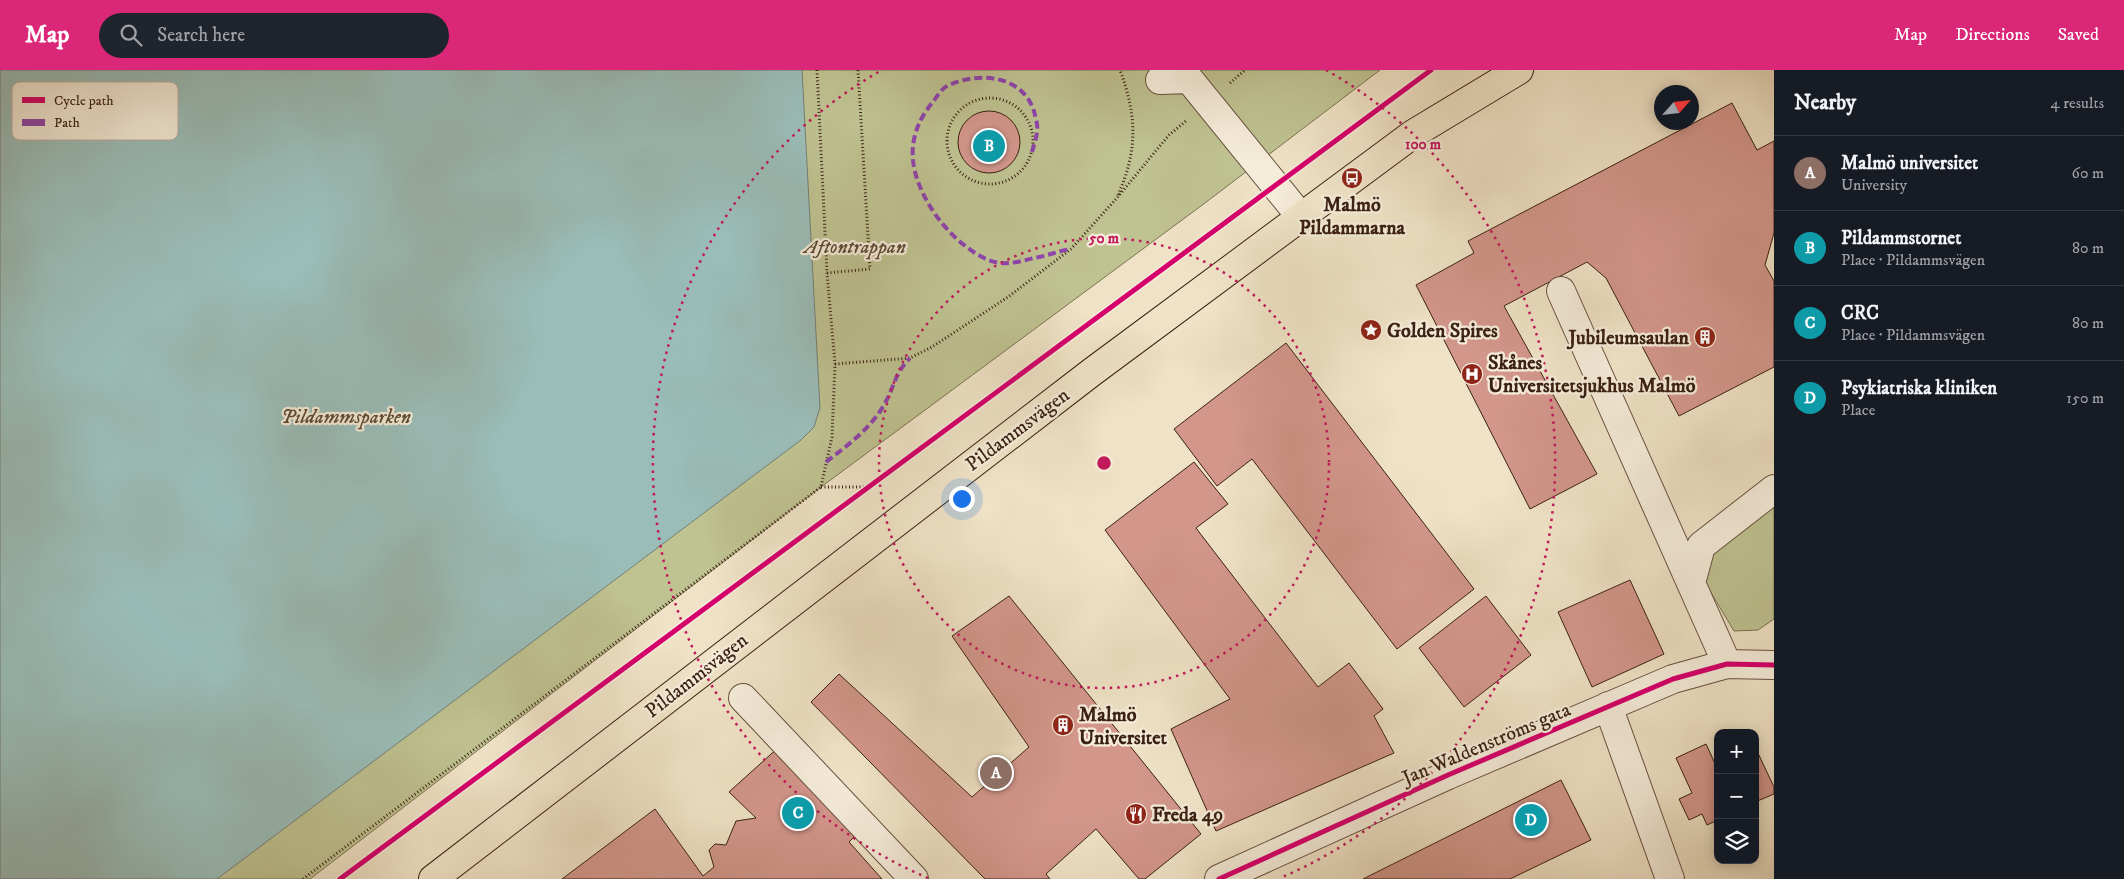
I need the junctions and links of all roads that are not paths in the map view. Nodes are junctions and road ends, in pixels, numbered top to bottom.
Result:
1 (1519, 70) edge
2 (1160, 80) dead end
3 (1301, 217) junction
4 (1562, 291) dead end
5 (1774, 489) edge
6 (1692, 583) junction
7 (1727, 664) junction
8 (1774, 665) edge
9 (743, 698) dead end
10 (1608, 706) junction
11 (432, 879) edge
12 (914, 879) edge
13 (1220, 879) edge
14 (1670, 879) edge

1 - 3 main road, Pildammsvägen
2 - 3 street
3 - 11 main road, Pildammsvägen
4 - 6 street
5 - 6 street
6 - 7 street
7 - 8 street, Jan Waldenströms gata
7 - 10 street, Jan Waldenströms gata
9 - 12 street
10 - 13 street, Jan Waldenströms gata
10 - 14 street

